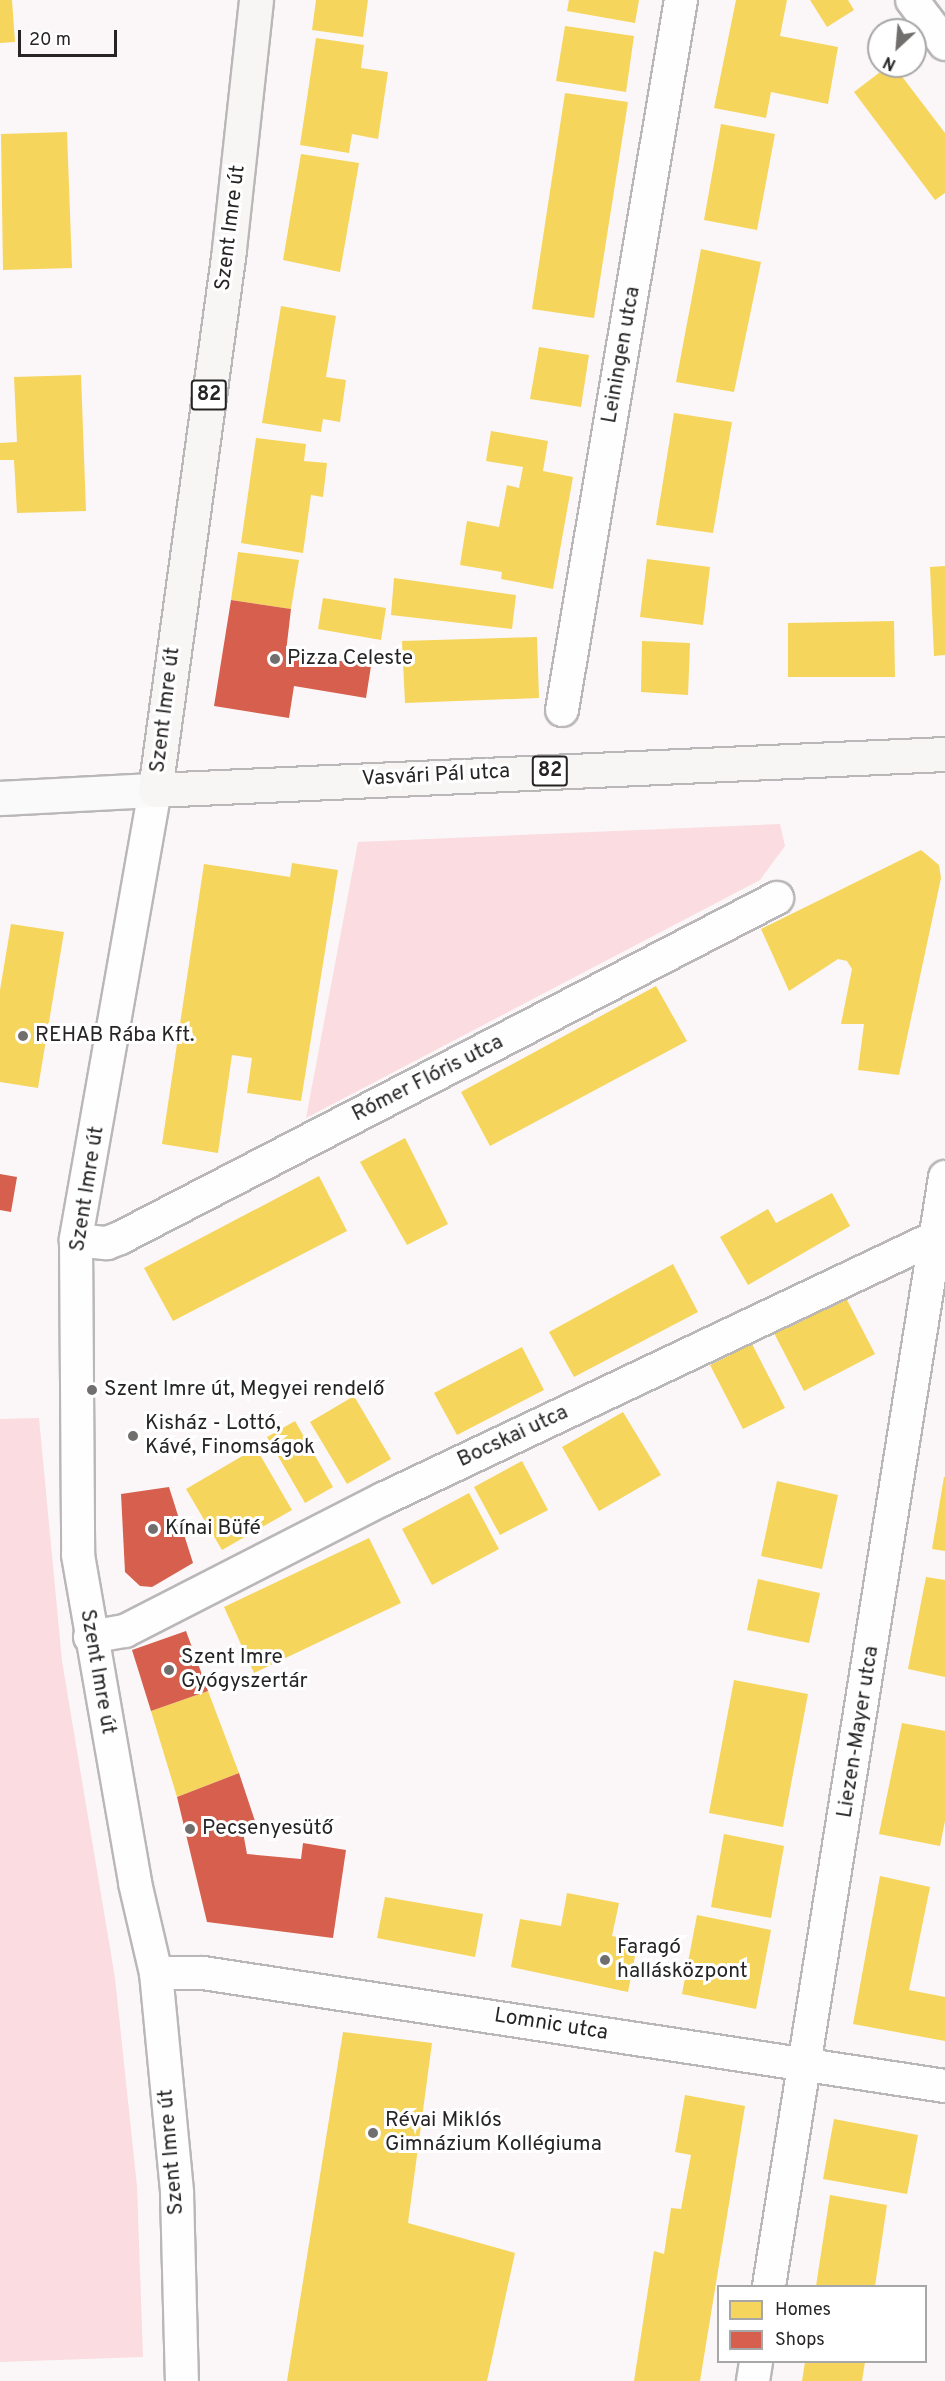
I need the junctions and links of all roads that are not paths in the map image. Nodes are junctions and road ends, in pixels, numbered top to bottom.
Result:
1 (256, 0) edge
2 (681, 0) edge
3 (912, 0) edge
4 (945, 44) edge
5 (562, 710) dead end
6 (945, 754) edge
7 (155, 790) junction
8 (0, 798) edge
9 (777, 898) dead end
10 (945, 1177) edge
11 (936, 1237) junction
12 (76, 1240) junction
13 (90, 1637) junction
14 (156, 1973) junction
15 (807, 2064) junction
16 (945, 2086) edge
17 (769, 2285) edge
18 (756, 2363) edge
19 (182, 2381) edge
20 (753, 2381) edge

1 - 7 main road, Szent Imre út / 82
2 - 5 street, Leiningen utca
3 - 4 street
6 - 7 main road, Vasvári Pál utca / 82
7 - 8 street, Vasvári Pál utca
7 - 12 street, Szent Imre út
9 - 12 street, Rómer Flóris utca
10 - 11 street, Liezen-Mayer utca
11 - 13 street, Bocskai utca
11 - 15 street, Liezen-Mayer utca
12 - 13 street, Szent Imre út
13 - 14 street, Szent Imre út
14 - 15 street, Lomnic utca
14 - 19 street, Szent Imre út
15 - 16 street, Lomnic utca
15 - 17 street, Liezen-Mayer utca
18 - 20 street

